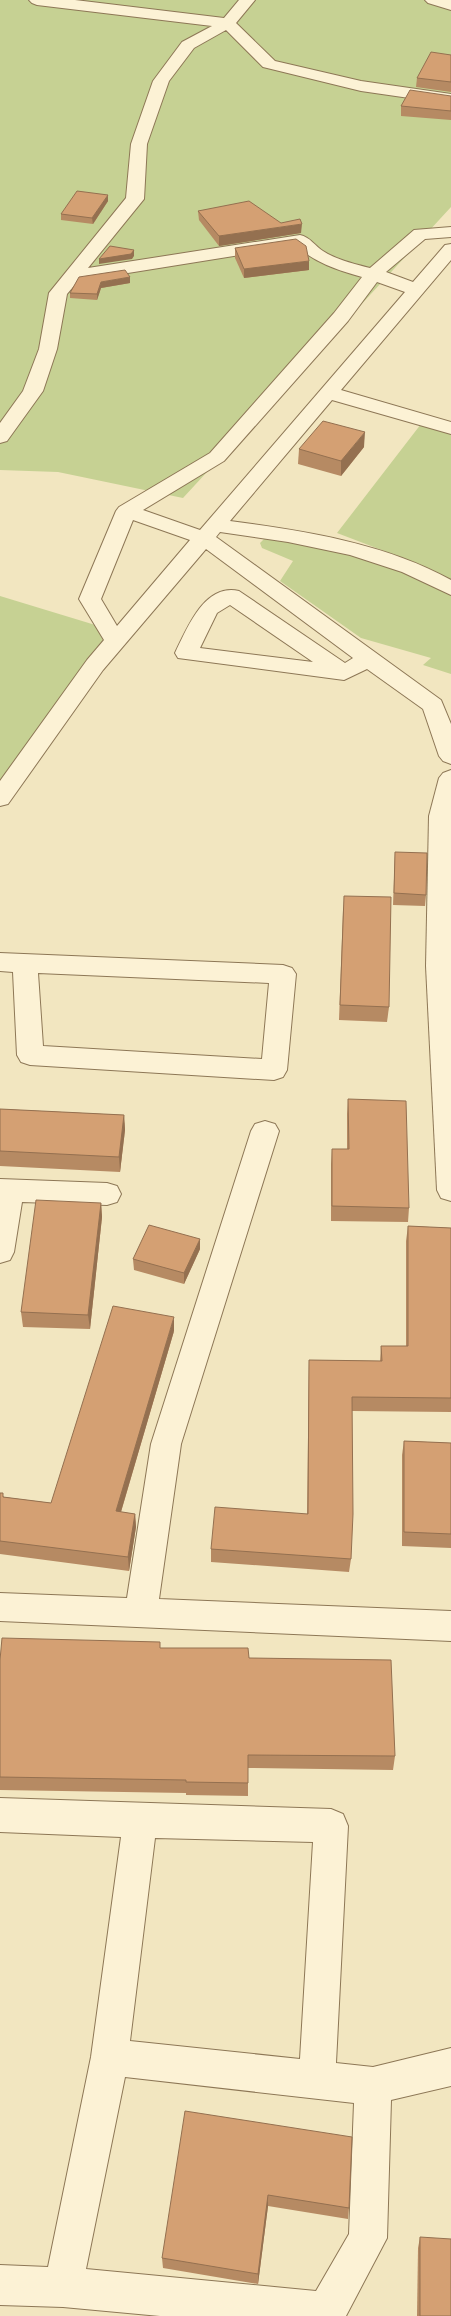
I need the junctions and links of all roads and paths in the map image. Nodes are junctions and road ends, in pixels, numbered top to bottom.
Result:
1 (37, 0) edge
2 (247, 0) edge
3 (433, 0) edge
4 (66, 2) edge
5 (451, 5) edge
6 (228, 23) junction
7 (188, 45) junction
8 (264, 59) junction
9 (451, 99) edge
10 (451, 232) edge
11 (451, 249) edge
12 (373, 274) junction
13 (72, 276) junction
14 (417, 290) junction
15 (327, 392) junction
16 (451, 428) edge
17 (0, 437) edge
18 (126, 511) junction
19 (210, 531) junction
20 (451, 589) edge
21 (116, 642) junction
22 (368, 659) junction
23 (344, 673) junction
24 (433, 705) junction
25 (451, 722) edge
26 (451, 756) edge
27 (451, 778) edge
28 (0, 798) edge
29 (12, 963) edge
30 (445, 966) edge
31 (265, 1131) dead end
32 (5, 1190) edge
33 (451, 1190) edge
34 (107, 1194) dead end
35 (0, 1252) edge
36 (0, 1607) edge
37 (141, 1613) junction
38 (451, 1626) edge
39 (0, 1815) edge
40 (140, 1821) junction
41 (110, 2058) junction
42 (451, 2067) edge
43 (317, 2080) junction
44 (374, 2086) junction
45 (63, 2287) junction
46 (0, 2288) edge
47 (212, 2308) edge

1 - 4 street
2 - 6 street
3 - 5 street
4 - 6 street
6 - 7 street
6 - 8 street
7 - 8 street
7 - 13 street
8 - 9 street
10 - 12 street
11 - 14 street
12 - 13 street
12 - 14 street
12 - 18 street
13 - 17 street
14 - 15 street
15 - 16 street
15 - 19 street
18 - 19 street
18 - 21 street
19 - 20 street
19 - 21 street
19 - 22 street
21 - 28 street
22 - 23 street
22 - 24 street
23 - 23 street
24 - 25 street
24 - 26 street
27 - 30 street
29 - 29 street
30 - 33 street
31 - 37 street
32 - 34 street
32 - 35 street
36 - 37 street
37 - 38 street
39 - 40 street
40 - 41 street
40 - 43 street
41 - 43 street
41 - 45 street
42 - 44 street
43 - 44 street
44 - 47 street
45 - 46 street
45 - 47 street

